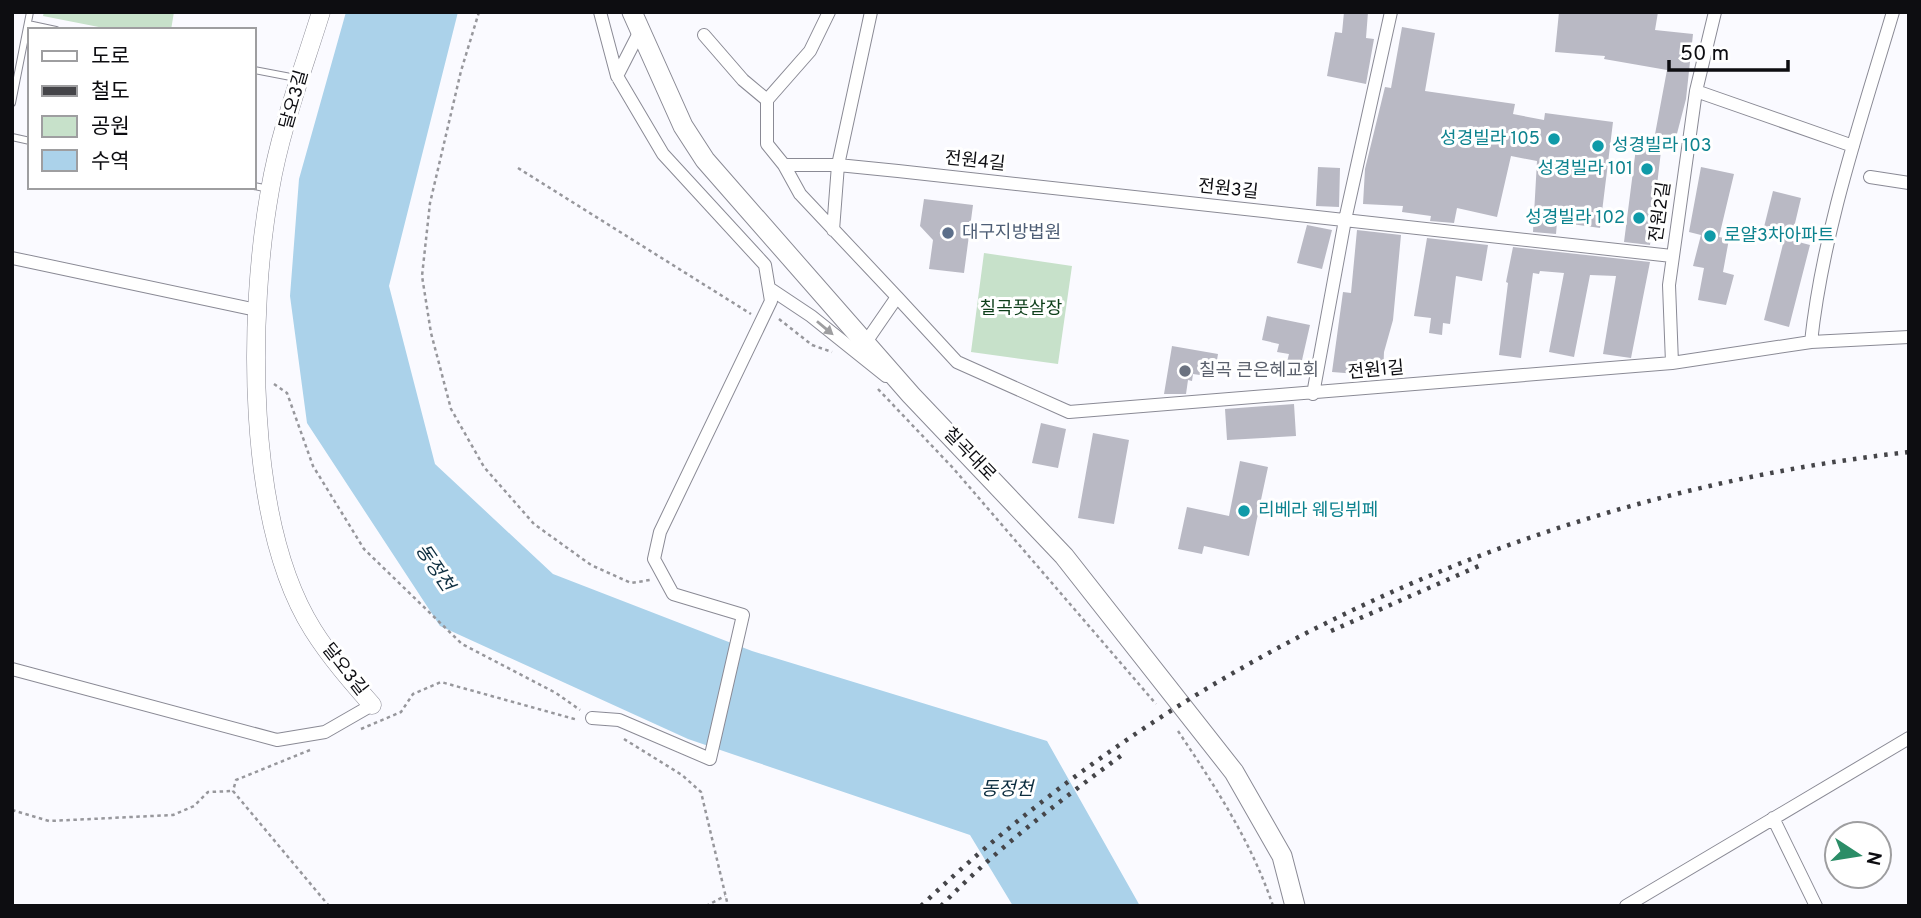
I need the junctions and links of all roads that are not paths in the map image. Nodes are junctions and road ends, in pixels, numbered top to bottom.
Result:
1 (30, 12) edge
2 (321, 12) edge
3 (600, 12) edge
4 (632, 12) edge
5 (829, 12) edge
6 (872, 12) edge
7 (1391, 12) edge
8 (1715, 12) edge
9 (1893, 12) edge
10 (28, 24) junction
11 (47, 28) edge
12 (640, 31) junction
13 (704, 34) dead end
14 (256, 70) edge
15 (617, 76) junction
16 (300, 79) junction
17 (1696, 91) junction
18 (766, 100) junction
19 (12, 103) edge
20 (1853, 146) junction
21 (784, 165) junction
22 (838, 165) junction
23 (1870, 177) dead end
24 (1909, 183) edge
25 (262, 187) edge
26 (1108, 194) joint
27 (1345, 220) junction
28 (833, 230) junction
29 (1510, 238) joint
30 (1672, 256) junction
31 (12, 258) edge
32 (769, 288) junction
33 (897, 297) junction
34 (256, 310) junction
35 (1909, 337) edge
36 (866, 342) junction
37 (1811, 342) junction
38 (1672, 363) junction
39 (1313, 394) junction
40 (911, 395) junction
41 (12, 669) edge
42 (372, 705) joint
43 (592, 718) road end
44 (1909, 738) edge
45 (1773, 818) junction
46 (1296, 906) edge
47 (1626, 906) edge
48 (1816, 906) edge

1 - 10 lane
2 - 16 street, 달오3길
3 - 15 street
4 - 12 main road, 칠곡대로
5 - 18 street
6 - 22 street
7 - 27 street
8 - 17 street, 전원2길
9 - 20 street
10 - 11 lane
10 - 19 lane
12 - 15 street
12 - 36 main road, 칠곡대로
13 - 18 street
14 - 16 lane
15 - 32 street
16 - 25 street, 달오3길
17 - 20 street
17 - 30 street, 전원2길
18 - 21 street, 전원1길
20 - 37 street
21 - 22 street, 전원4길
21 - 28 street, 전원1길
22 - 26 street, 전원4길
22 - 28 street
23 - 24 street
25 - 34 street, 달오3길
26 - 27 street, 전원3길
27 - 29 street, 전원3길
27 - 39 street
28 - 33 street, 전원1길
29 - 30 street, 전원2길
30 - 38 street, 전원2길
31 - 34 street
32 -> 40 street
32 - 43 street
33 - 36 street
33 - 39 street, 전원1길
34 - 42 street, 달오3길
35 - 37 street, 전원1길
36 - 40 main road, 칠곡대로
37 - 38 street, 전원1길
38 - 39 street, 전원1길
40 - 46 main road, 칠곡대로
41 - 42 street, 달오3길
44 - 45 street
45 - 47 street
45 - 48 street

